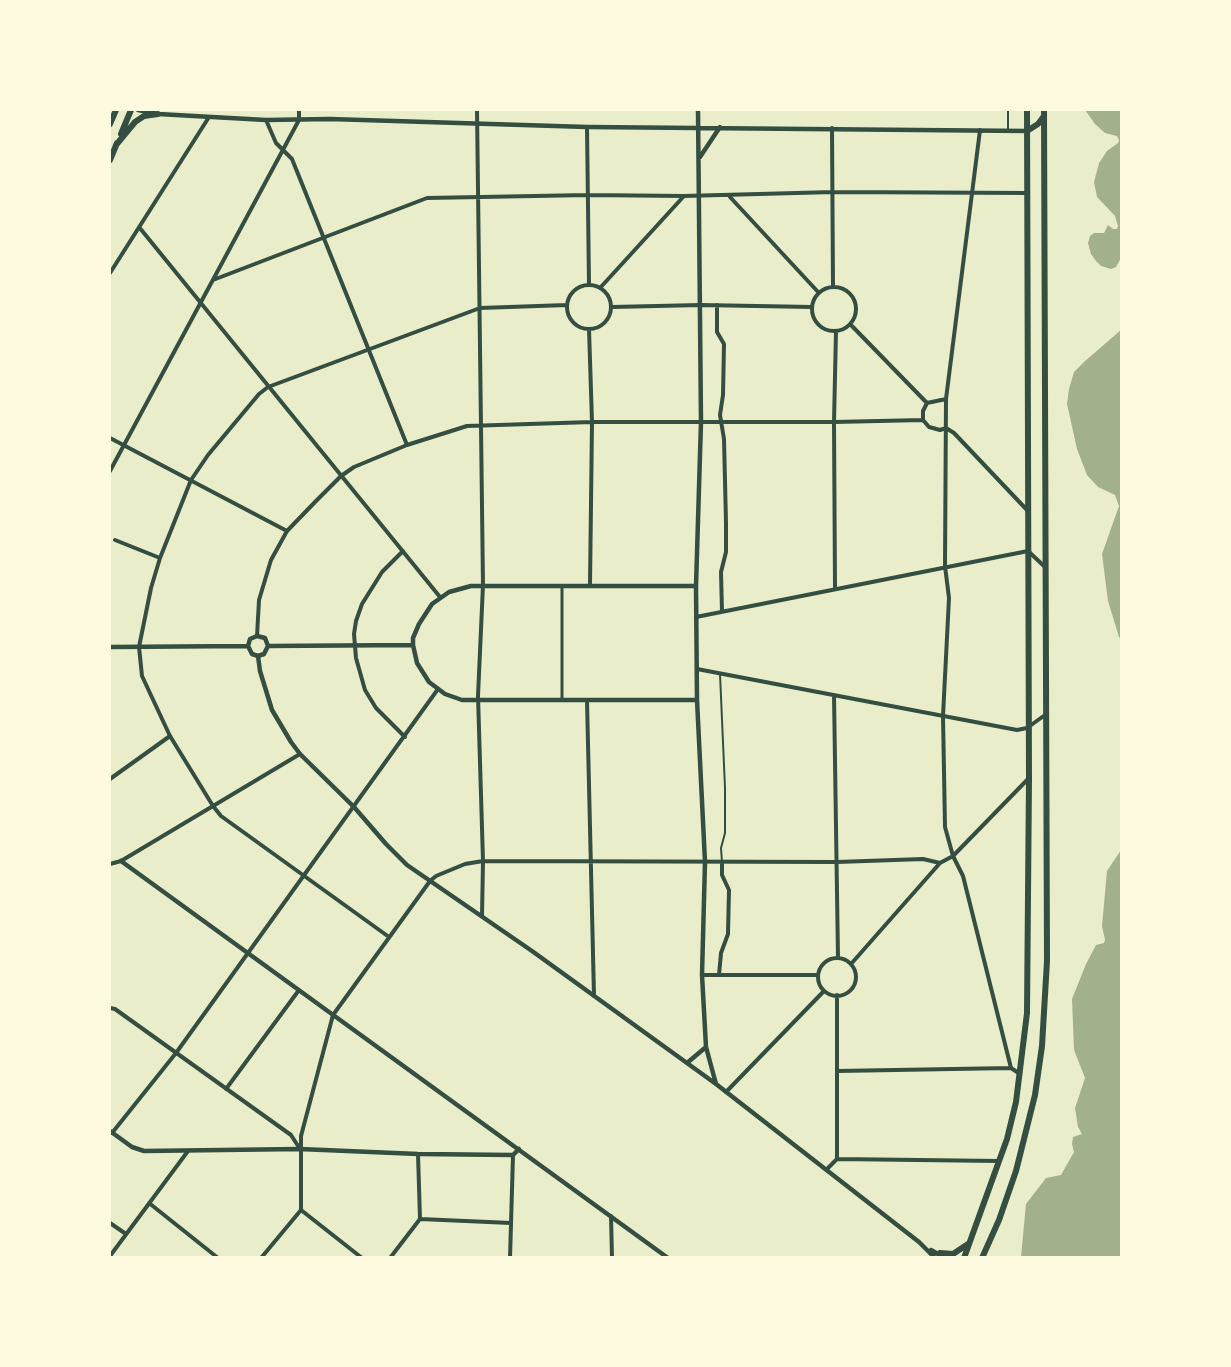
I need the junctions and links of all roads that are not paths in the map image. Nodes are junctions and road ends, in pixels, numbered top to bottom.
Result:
1 (116, 110) edge
2 (131, 110) edge
3 (138, 110) edge
4 (300, 110) edge
5 (477, 110) edge
6 (698, 110) edge
7 (1008, 110) edge
8 (1027, 110) edge
9 (1044, 112) edge
10 (158, 114) junction
11 (209, 117) junction
12 (266, 120) junction
13 (298, 120) junction
14 (110, 124) edge
15 (476, 125) junction
16 (587, 127) junction
17 (699, 127) junction
18 (720, 127) junction
19 (832, 128) junction
20 (980, 130) junction
21 (1008, 131) junction
22 (1027, 131) junction
23 (116, 145) junction
24 (283, 149) junction
25 (699, 158) junction
26 (110, 160) edge
27 (834, 192) junction
28 (1027, 193) junction
29 (972, 194) junction
30 (588, 195) junction
31 (480, 196) junction
32 (684, 196) junction
33 (699, 196) junction
34 (730, 196) junction
35 (139, 227) junction
36 (325, 238) junction
37 (110, 273) edge
38 (213, 280) junction
39 (589, 285) junction
40 (833, 286) junction
41 (600, 288) junction
42 (819, 293) junction
43 (200, 304) junction
44 (701, 305) junction
45 (717, 305) junction
46 (567, 306) junction
47 (612, 307) junction
48 (812, 307) junction
49 (480, 308) junction
50 (850, 324) junction
51 (589, 329) junction
52 (836, 331) junction
53 (368, 349) junction
54 (268, 387) junction
55 (946, 399) junction
56 (927, 403) junction
57 (923, 420) junction
58 (592, 422) junction
59 (702, 422) junction
60 (721, 422) junction
61 (834, 422) junction
62 (481, 424) junction
63 (946, 428) junction
64 (110, 438) edge
65 (123, 445) junction
66 (407, 445) junction
67 (110, 471) edge
68 (341, 476) junction
69 (191, 480) junction
70 (1028, 510) junction
71 (287, 531) junction
72 (115, 540) dead end
73 (403, 551) junction
74 (1028, 551) junction
75 (160, 558) junction
76 (945, 566) junction
77 (1046, 567) junction
78 (483, 585) junction
79 (562, 585) junction
80 (590, 585) junction
81 (696, 586) junction
82 (835, 588) junction
83 (440, 597) junction
84 (722, 612) junction
85 (696, 617) junction
86 (257, 636) junction
87 (354, 645) junction
88 (413, 645) junction
89 (248, 646) junction
90 (268, 646) junction
91 (110, 647) edge
92 (139, 647) junction
93 (258, 656) junction
94 (697, 669) junction
95 (720, 674) junction
96 (438, 689) junction
97 (834, 695) junction
98 (697, 700) junction
99 (478, 701) junction
100 (562, 701) junction
101 (586, 701) junction
102 (1046, 714) junction
103 (944, 716) junction
104 (1028, 728) junction
105 (171, 736) junction
106 (405, 737) junction
107 (300, 754) junction
108 (1029, 778) junction
109 (110, 779) edge
110 (213, 806) junction
111 (354, 807) junction
112 (953, 856) junction
113 (121, 861) junction
114 (483, 861) junction
115 (591, 862) junction
116 (705, 862) junction
117 (722, 862) junction
118 (837, 862) junction
119 (940, 863) junction
120 (110, 864) edge
121 (303, 875) junction
122 (429, 881) junction
123 (482, 916) junction
124 (389, 937) junction
125 (247, 952) junction
126 (837, 958) junction
127 (851, 964) junction
128 (702, 975) junction
129 (719, 975) junction
130 (818, 975) junction
131 (299, 990) junction
132 (824, 990) junction
133 (837, 996) junction
134 (594, 997) junction
135 (110, 1008) edge
136 (333, 1015) junction
137 (706, 1047) junction
138 (176, 1053) junction
139 (687, 1063) junction
140 (1011, 1068) junction
141 (837, 1071) junction
142 (1020, 1074) junction
143 (716, 1084) junction
144 (226, 1089) junction
145 (726, 1092) junction
146 (111, 1132) edge
147 (190, 1149) junction
148 (300, 1149) junction
149 (519, 1149) junction
150 (418, 1154) junction
151 (513, 1155) junction
152 (837, 1159) junction
153 (1000, 1161) junction
154 (827, 1169) junction
155 (149, 1203) junction
156 (301, 1210) junction
157 (611, 1216) junction
158 (420, 1219) junction
159 (110, 1223) edge
160 (511, 1223) junction
161 (126, 1234) junction
162 (969, 1241) junction
163 (110, 1256) edge
164 (940, 1256) edge
165 (218, 1257) edge
166 (261, 1257) edge
167 (362, 1257) edge
168 (390, 1257) edge
169 (510, 1257) edge
170 (612, 1257) edge
171 (668, 1257) edge
172 (964, 1257) edge
173 (982, 1257) edge

1 - 14 main road
2 - 23 main road
3 - 10 street
4 - 13 street
5 - 15 street
6 - 17 street
7 - 21 lane
8 - 22 main road
9 - 22 main road
9 - 77 main road
10 - 11 street
10 - 23 main road
11 - 12 street
11 - 35 street
12 - 13 street
12 - 24 street
13 - 15 street
13 - 24 street
15 - 16 street
15 - 31 street
16 - 17 street
16 - 30 street
17 - 18 street
17 - 25 street
18 - 19 street
18 - 25 street
19 - 20 street
19 - 27 street
20 - 21 street
20 - 29 street
21 - 22 street
22 - 28 main road
23 - 26 main road
24 - 36 street
24 - 38 street
25 - 33 street
27 - 29 street
27 - 34 street
27 - 40 street
28 - 29 street
28 - 70 main road
29 - 55 street
30 - 31 street
30 - 32 street
30 - 39 street
31 - 36 street
31 - 49 street
32 - 33 street
32 - 41 street
33 - 34 street
33 - 44 street
34 - 42 street
35 - 37 street
35 - 43 street
36 - 38 street
36 - 53 street
38 - 43 street
39 - 41 street
39 - 46 street
40 - 42 street
40 - 50 street
41 - 47 street
42 - 48 street
43 - 54 street
43 - 65 street
44 - 45 street
44 - 47 street
44 - 59 street
45 - 48 street
45 - 60 street
46 - 49 street
46 - 51 street
47 - 51 street
48 - 52 street
49 - 53 street
49 - 62 street
50 - 52 street
50 - 56 street
51 - 58 street
52 - 61 street
53 - 54 street
53 - 66 street
54 - 68 street
54 - 69 street
55 - 56 street
55 - 63 street
56 - 57 street
57 - 61 street
57 - 63 street
58 - 59 street
58 - 62 street
58 - 80 street
59 - 60 street
59 - 81 street
60 - 61 street
60 - 84 street
61 - 82 street
62 - 66 street
62 - 78 street
63 - 70 street
63 - 76 street
64 - 65 street
65 - 67 street
65 - 69 street
66 - 68 street
68 - 71 street
68 - 73 street
69 - 71 street
69 - 75 street
70 - 74 main road
71 - 86 street
72 - 75 street
73 - 83 street
73 - 87 street
74 - 76 street
74 - 77 street
74 - 104 main road
75 - 92 street
76 - 82 street
76 - 103 street
77 - 102 main road
78 - 79 street
78 - 83 street
78 - 99 street
79 - 80 street
79 - 100 street
80 - 81 street
81 - 85 street
82 - 84 street
83 - 88 street
84 - 85 street
85 - 94 street
86 - 89 street
86 - 90 street
87 - 88 street
87 - 90 street
87 - 106 street
88 - 96 street
89 - 92 street
89 - 93 street
90 - 93 street
91 - 92 street
92 - 105 street
93 - 107 street
94 - 95 street
94 - 98 street
95 - 97 street
95 - 117 lane
96 - 99 street
96 - 106 street
97 - 103 street
97 - 118 street
98 - 101 street
98 - 116 street
99 - 100 street
99 - 114 street
100 - 101 street
101 - 115 street
102 - 104 street
102 - 173 main road
103 - 104 street
103 - 112 street
104 - 108 main road
105 - 109 street
105 - 110 street
106 - 111 street
107 - 110 street
107 - 111 street
108 - 112 street
108 - 142 main road
110 - 113 street
110 - 121 street
111 - 121 street
111 - 122 street
112 - 119 street
112 - 140 street
113 - 120 street
113 - 125 street
114 - 115 street
114 - 122 street
114 - 123 street
115 - 116 street
115 - 134 street
116 - 117 street
116 - 128 street
117 - 118 street
117 - 129 street
118 - 119 street
118 - 126 street
119 - 127 street
121 - 124 street
121 - 125 street
122 - 123 street
122 - 124 street
123 - 134 street
124 - 136 street
125 - 131 street
125 - 138 street
126 - 127 street
126 - 130 street
127 - 133 street
128 - 129 street
128 - 137 street
129 - 130 street
130 - 132 street
131 - 136 street
131 - 144 street
132 - 133 street
132 - 145 street
133 - 141 street
134 - 139 street
135 - 138 street
136 - 148 street
136 - 149 street
137 - 139 street
137 - 143 street
138 - 144 street
138 - 146 street
139 - 143 street
140 - 141 street
140 - 142 street
141 - 152 street
142 - 153 main road
143 - 145 street
144 - 148 street
145 - 154 street
146 - 147 street
147 - 148 street
147 - 155 street
148 - 150 street
148 - 156 street
149 - 151 street
149 - 157 street
150 - 151 street
150 - 158 street
151 - 160 street
152 - 153 street
152 - 154 street
153 - 162 main road
154 - 164 street
155 - 161 street
155 - 165 street
156 - 166 street
156 - 167 street
157 - 170 street
157 - 171 street
158 - 160 street
158 - 168 street
159 - 161 street
160 - 169 street
161 - 163 street
162 - 164 main road
162 - 172 main road

